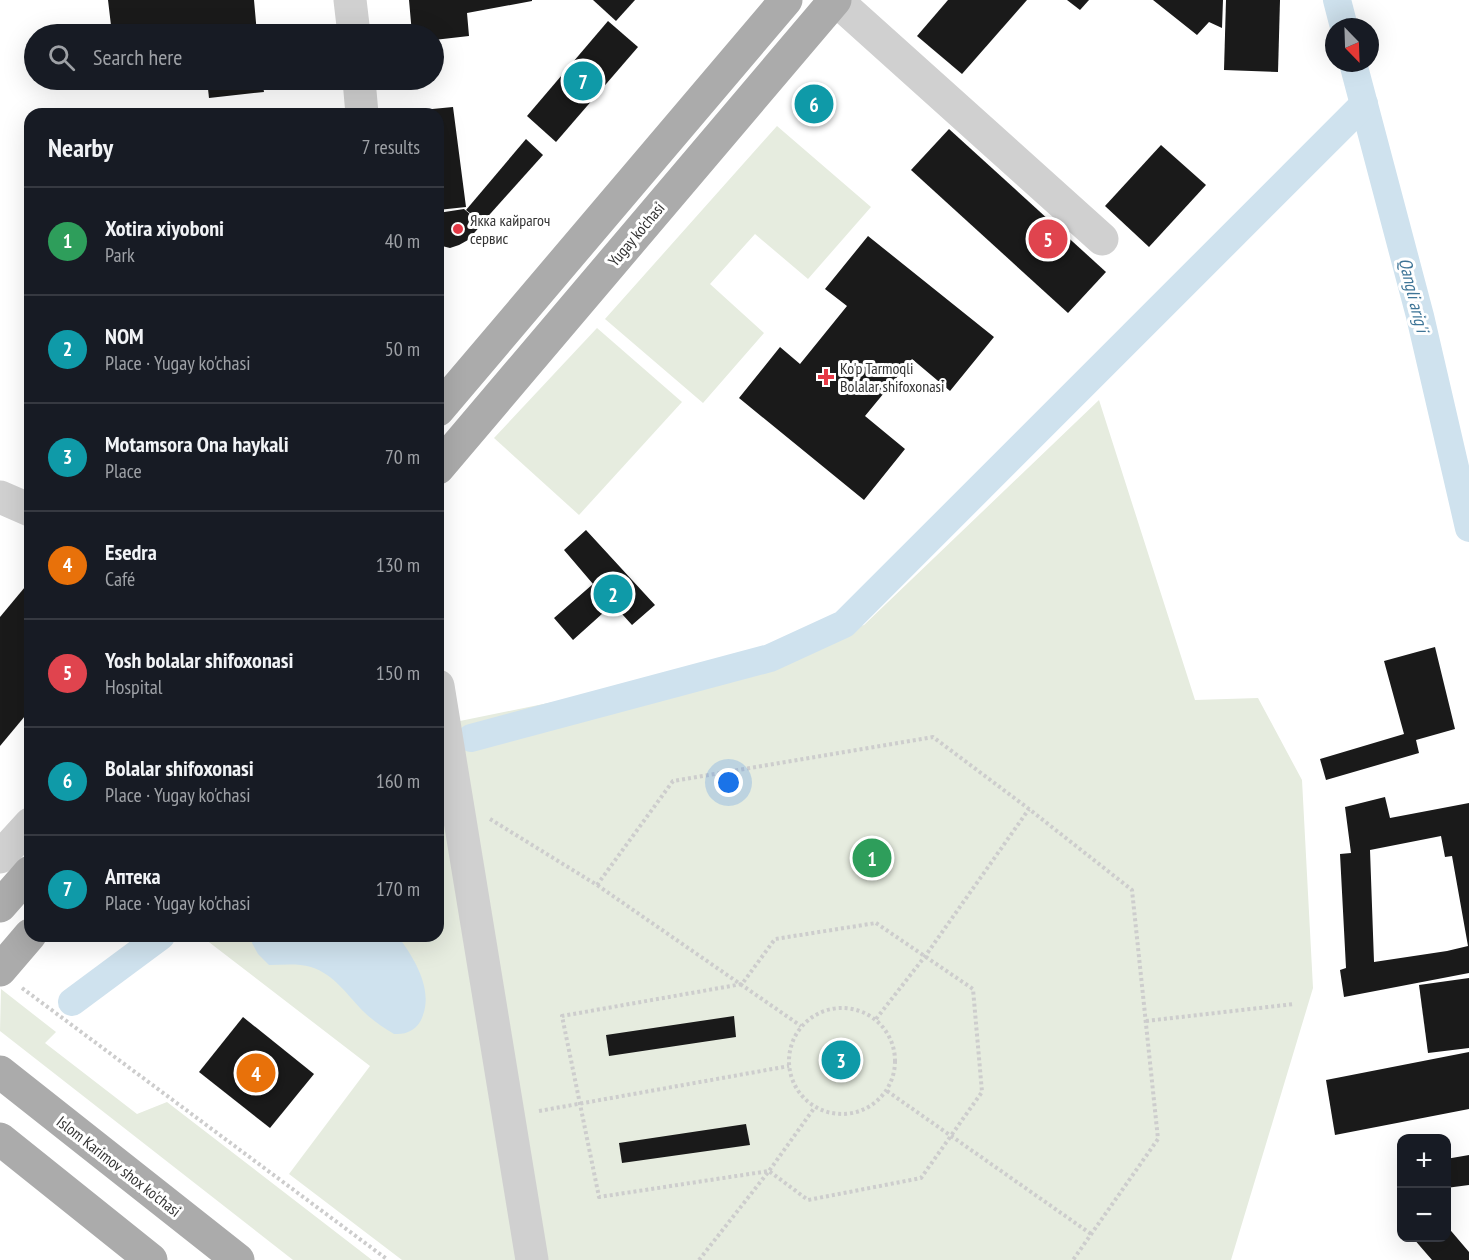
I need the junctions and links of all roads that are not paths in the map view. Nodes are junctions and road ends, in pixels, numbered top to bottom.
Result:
1 (350, 0) edge
2 (786, 0) edge
3 (835, 0) edge
4 (353, 24) edge
5 (360, 90) edge
6 (361, 108) edge
7 (1102, 239) dead end
8 (444, 403) edge
9 (444, 461) edge
10 (0, 496) edge
11 (24, 507) edge
12 (444, 723) edge
13 (24, 831) edge
14 (0, 857) edge
15 (24, 879) edge
16 (0, 906) edge
17 (27, 942) edge
18 (9, 978) edge
19 (0, 1072) edge
20 (0, 1138) edge
21 (151, 1260) edge
22 (238, 1260) edge
23 (532, 1260) edge

1 - 4 street
2 - 8 main road
3 - 7 street
3 - 9 main road, Yugay ko'chasi
5 - 6 street
10 - 11 street
12 - 23 street
13 - 14 street
15 - 16 main road
17 - 18 main road
19 - 22 main road, Islom Karimov shox ko'chasi
20 - 21 main road

